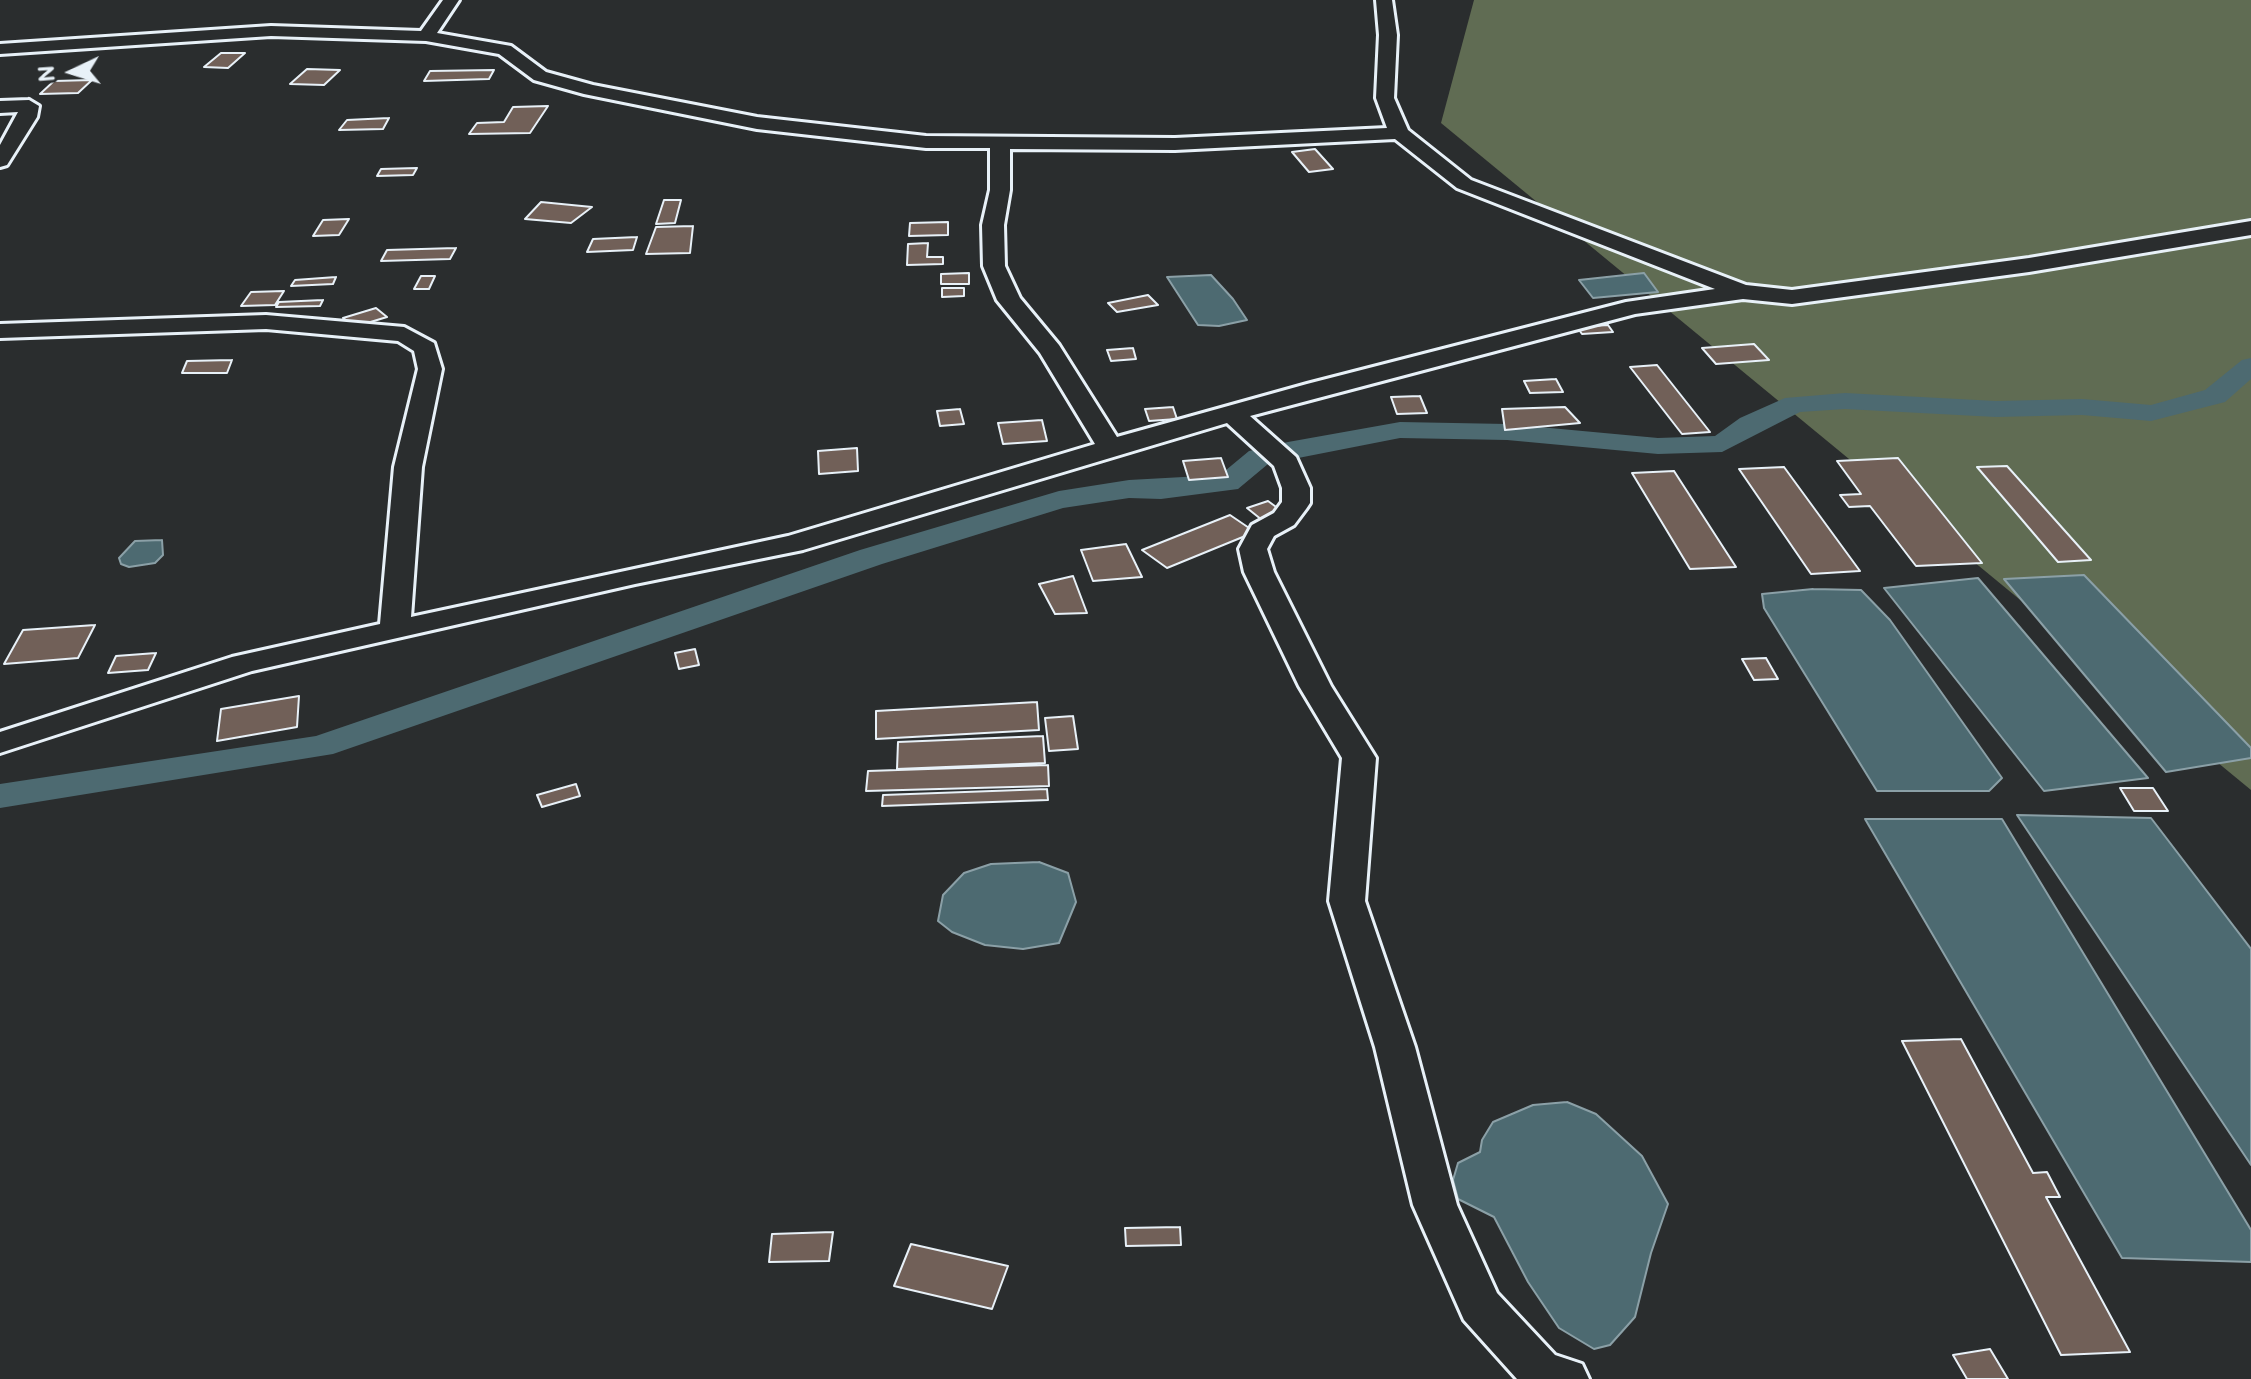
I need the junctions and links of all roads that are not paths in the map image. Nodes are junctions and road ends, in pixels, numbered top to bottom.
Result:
1 (451, 0) edge
2 (1384, 0) edge
3 (426, 36) junction
4 (0, 49) edge
5 (0, 107) edge
6 (1399, 133) junction
7 (1000, 144) junction
8 (0, 161) edge
9 (2251, 228) edge
10 (1743, 292) junction
11 (0, 331) edge
12 (1234, 415) junction
13 (1110, 447) junction
14 (395, 629) junction
15 (0, 743) edge
16 (1565, 1379) edge

1 - 3 street
2 - 6 street
3 - 4 street
3 - 7 street
5 - 8 street
6 - 7 street
6 - 10 street
7 - 13 street
9 - 10 street
10 - 12 street
11 - 14 street
12 - 13 street
12 - 16 street
13 - 14 street
14 - 15 street

